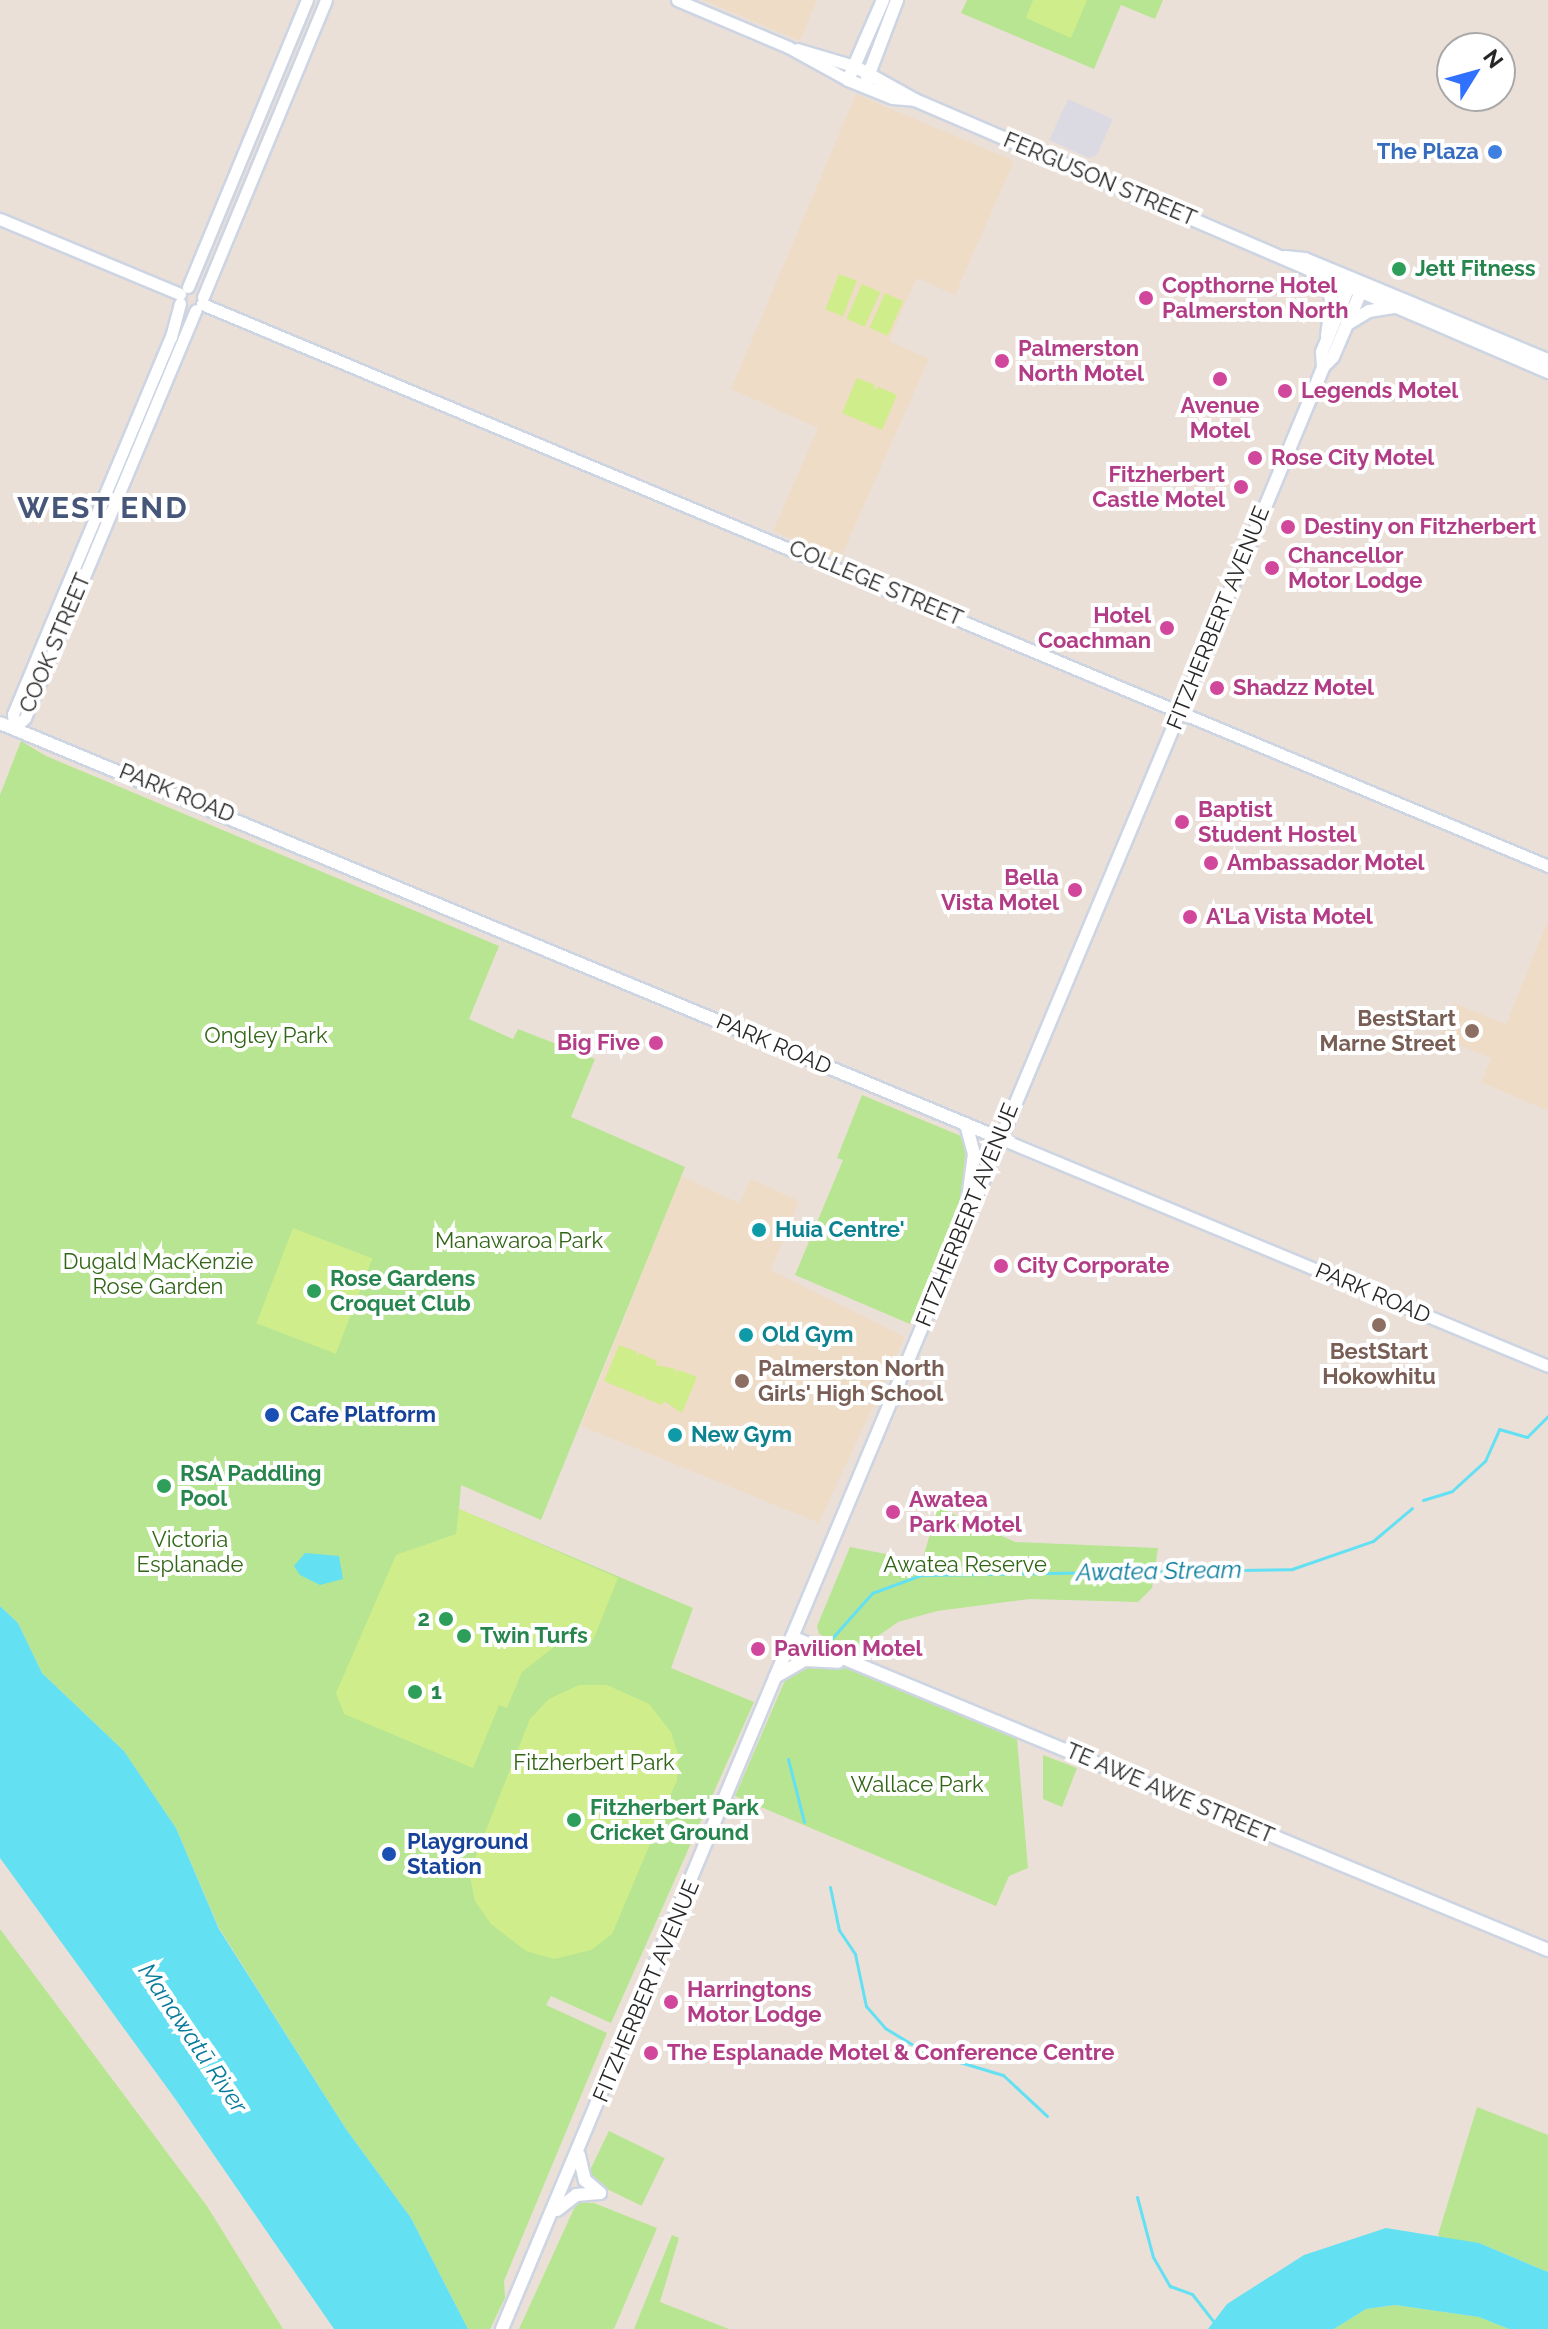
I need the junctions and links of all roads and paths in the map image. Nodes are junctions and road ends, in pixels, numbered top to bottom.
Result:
1 (307, 0) edge
2 (326, 0) edge
3 (677, 0) edge
4 (883, 0) edge
5 (897, 0) edge
6 (788, 47) junction
7 (854, 66) junction
8 (870, 73) junction
9 (848, 80) junction
10 (864, 87) junction
11 (915, 100) junction
12 (0, 219) edge
13 (1285, 257) junction
14 (1323, 279) junction
15 (1357, 286) junction
16 (183, 295) junction
17 (200, 303) junction
18 (1394, 307) junction
19 (1347, 325) junction
20 (1327, 339) junction
21 (171, 350) junction
22 (1548, 360) edge
23 (1323, 367) junction
24 (1548, 372) edge
25 (1179, 711) junction
26 (0, 723) edge
27 (14, 728) junction
28 (1548, 866) edge
29 (966, 1124) junction
30 (999, 1138) junction
31 (966, 1222) junction
32 (1548, 1366) edge
33 (792, 1637) junction
34 (887, 1676) junction
35 (775, 1677) junction
36 (1548, 1950) edge
37 (579, 2152) junction
38 (554, 2212) junction
39 (502, 2329) edge

1 - 16 street, COOK STREET
2 - 17 street, COOK STREET
3 - 6 street, FERGUSON STREET
4 - 7 main road
5 - 8 main road
6 - 7 street, FERGUSON STREET
6 - 9 street, FERGUSON STREET
7 - 8 main road, FERGUSON STREET
7 - 9 main road
8 - 10 main road
8 - 11 main road, FERGUSON STREET
9 - 10 main road, FERGUSON STREET
10 - 11 main road, FERGUSON STREET
11 - 13 main road, FERGUSON STREET
12 - 16 street
13 - 14 main road, FERGUSON STREET
13 - 15 main road, FERGUSON STREET
14 - 15 main road, FERGUSON STREET
14 - 20 main road
15 - 18 main road, FERGUSON STREET
15 - 19 main road, FITZHERBERT AVENUE
15 - 20 main road, FITZHERBERT AVENUE
15 - 22 main road, FERGUSON STREET
16 - 17 street
16 - 17 street
16 - 21 street, COOK STREET
17 - 21 street, COOK STREET
17 - 25 street, COLLEGE STREET
18 - 19 main road
18 - 24 main road, FERGUSON STREET
19 - 23 main road, FITZHERBERT AVENUE
20 - 23 main road, FITZHERBERT AVENUE
21 - 27 street, COOK STREET
23 - 25 main road, FITZHERBERT AVENUE
25 - 28 street, COLLEGE STREET
25 - 30 main road, FITZHERBERT AVENUE
26 - 27 main road, PARK ROAD
27 - 29 main road, PARK ROAD
29 - 30 main road, PARK ROAD
29 - 31 main road
30 - 31 main road, FITZHERBERT AVENUE
30 - 32 street, PARK ROAD
31 - 33 main road, FITZHERBERT AVENUE
33 - 34 main road, TE AWE AWE STREET
33 - 35 main road, FITZHERBERT AVENUE
34 - 35 main road
34 - 36 main road, TE AWE AWE STREET
35 - 37 main road, FITZHERBERT AVENUE
37 - 38 main road, FITZHERBERT AVENUE
37 - 38 main road
38 - 39 main road, FITZHERBERT AVENUE

